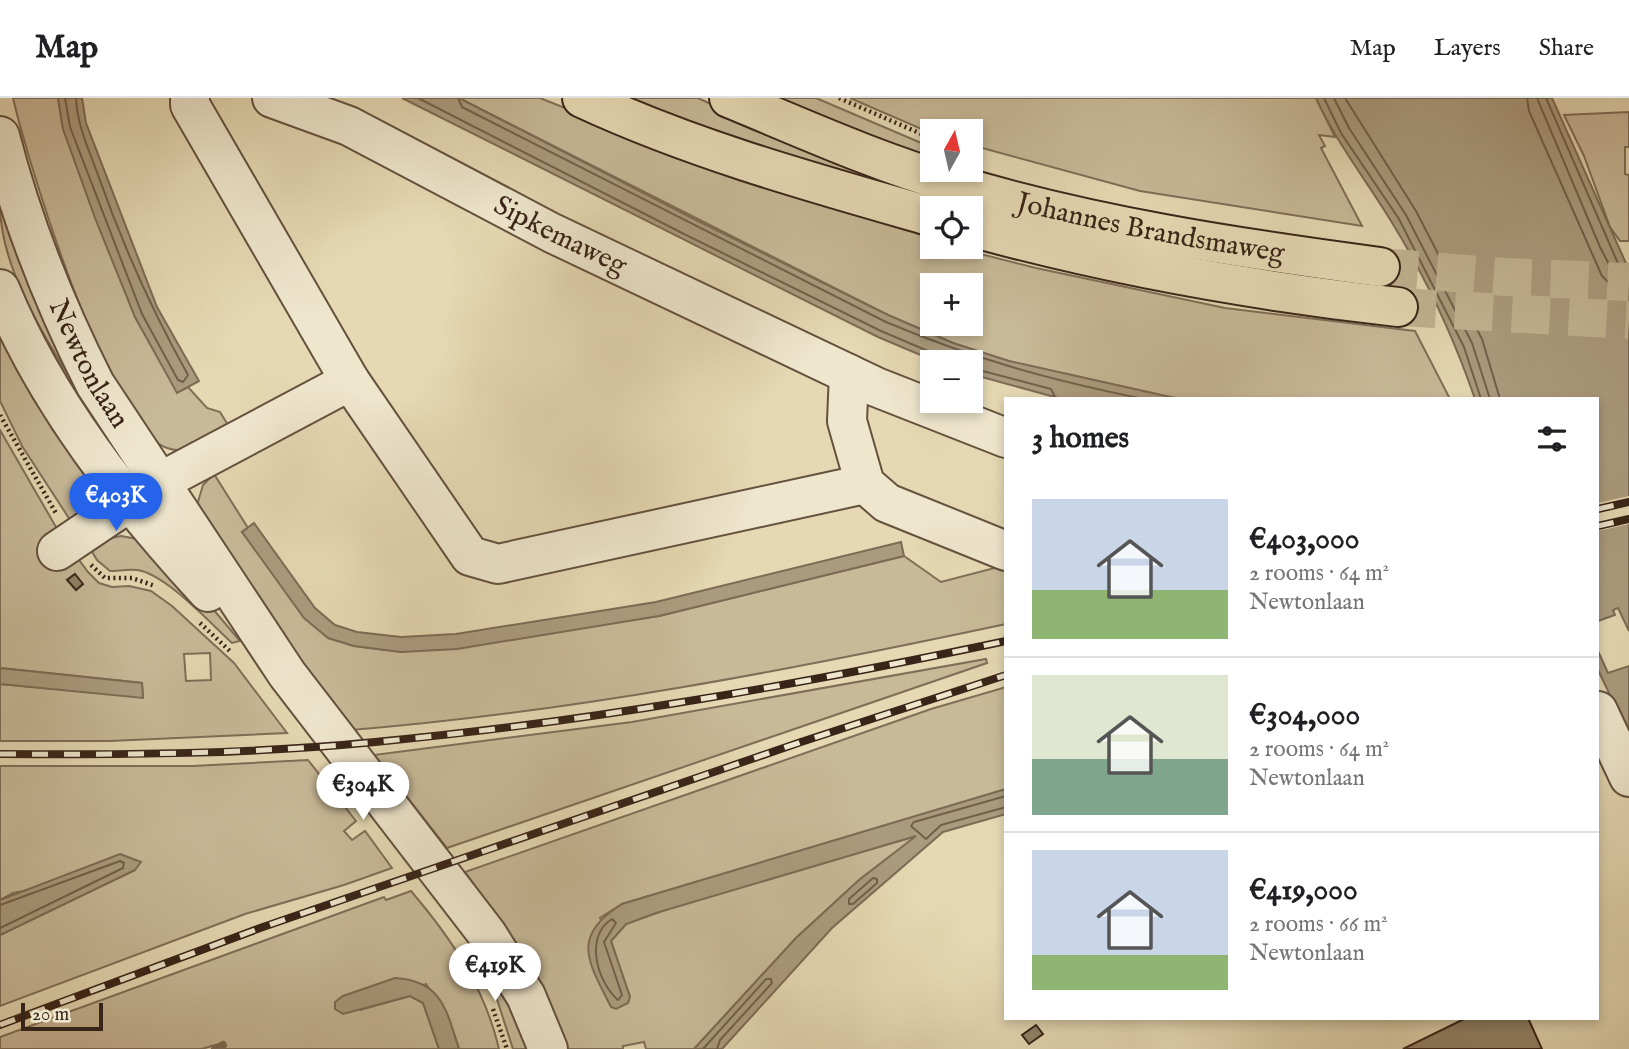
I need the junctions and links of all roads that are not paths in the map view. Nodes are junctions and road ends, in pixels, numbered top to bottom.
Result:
1 (190, 98) edge
2 (272, 98) edge
3 (582, 98) edge
4 (729, 98) edge
5 (0, 136) edge
6 (920, 213) edge
7 (983, 230) edge
8 (1380, 267) tunnel mouth
9 (0, 289) edge
10 (1398, 307) tunnel mouth
11 (849, 374) junction
12 (350, 381) junction
13 (1004, 437) edge
14 (865, 484) junction
15 (144, 492) junction
16 (65, 546) road end
17 (1004, 550) edge
18 (1599, 713) edge
19 (1629, 776) edge
20 (548, 1049) edge

1 - 12 street
2 - 11 street, Sipkemaweg
3 - 6 main road
4 - 8 main road, Johannes Brandsmaweg
5 - 15 street, Newtonlaan
7 - 10 main road, Johannes Brandsmaweg
9 - 15 street, Newtonlaan
11 - 13 street, Sipkemaweg
11 - 14 street
12 - 14 street
12 - 15 street
14 - 17 street
15 - 16 street
15 - 20 street, Newtonlaan
18 - 19 street

